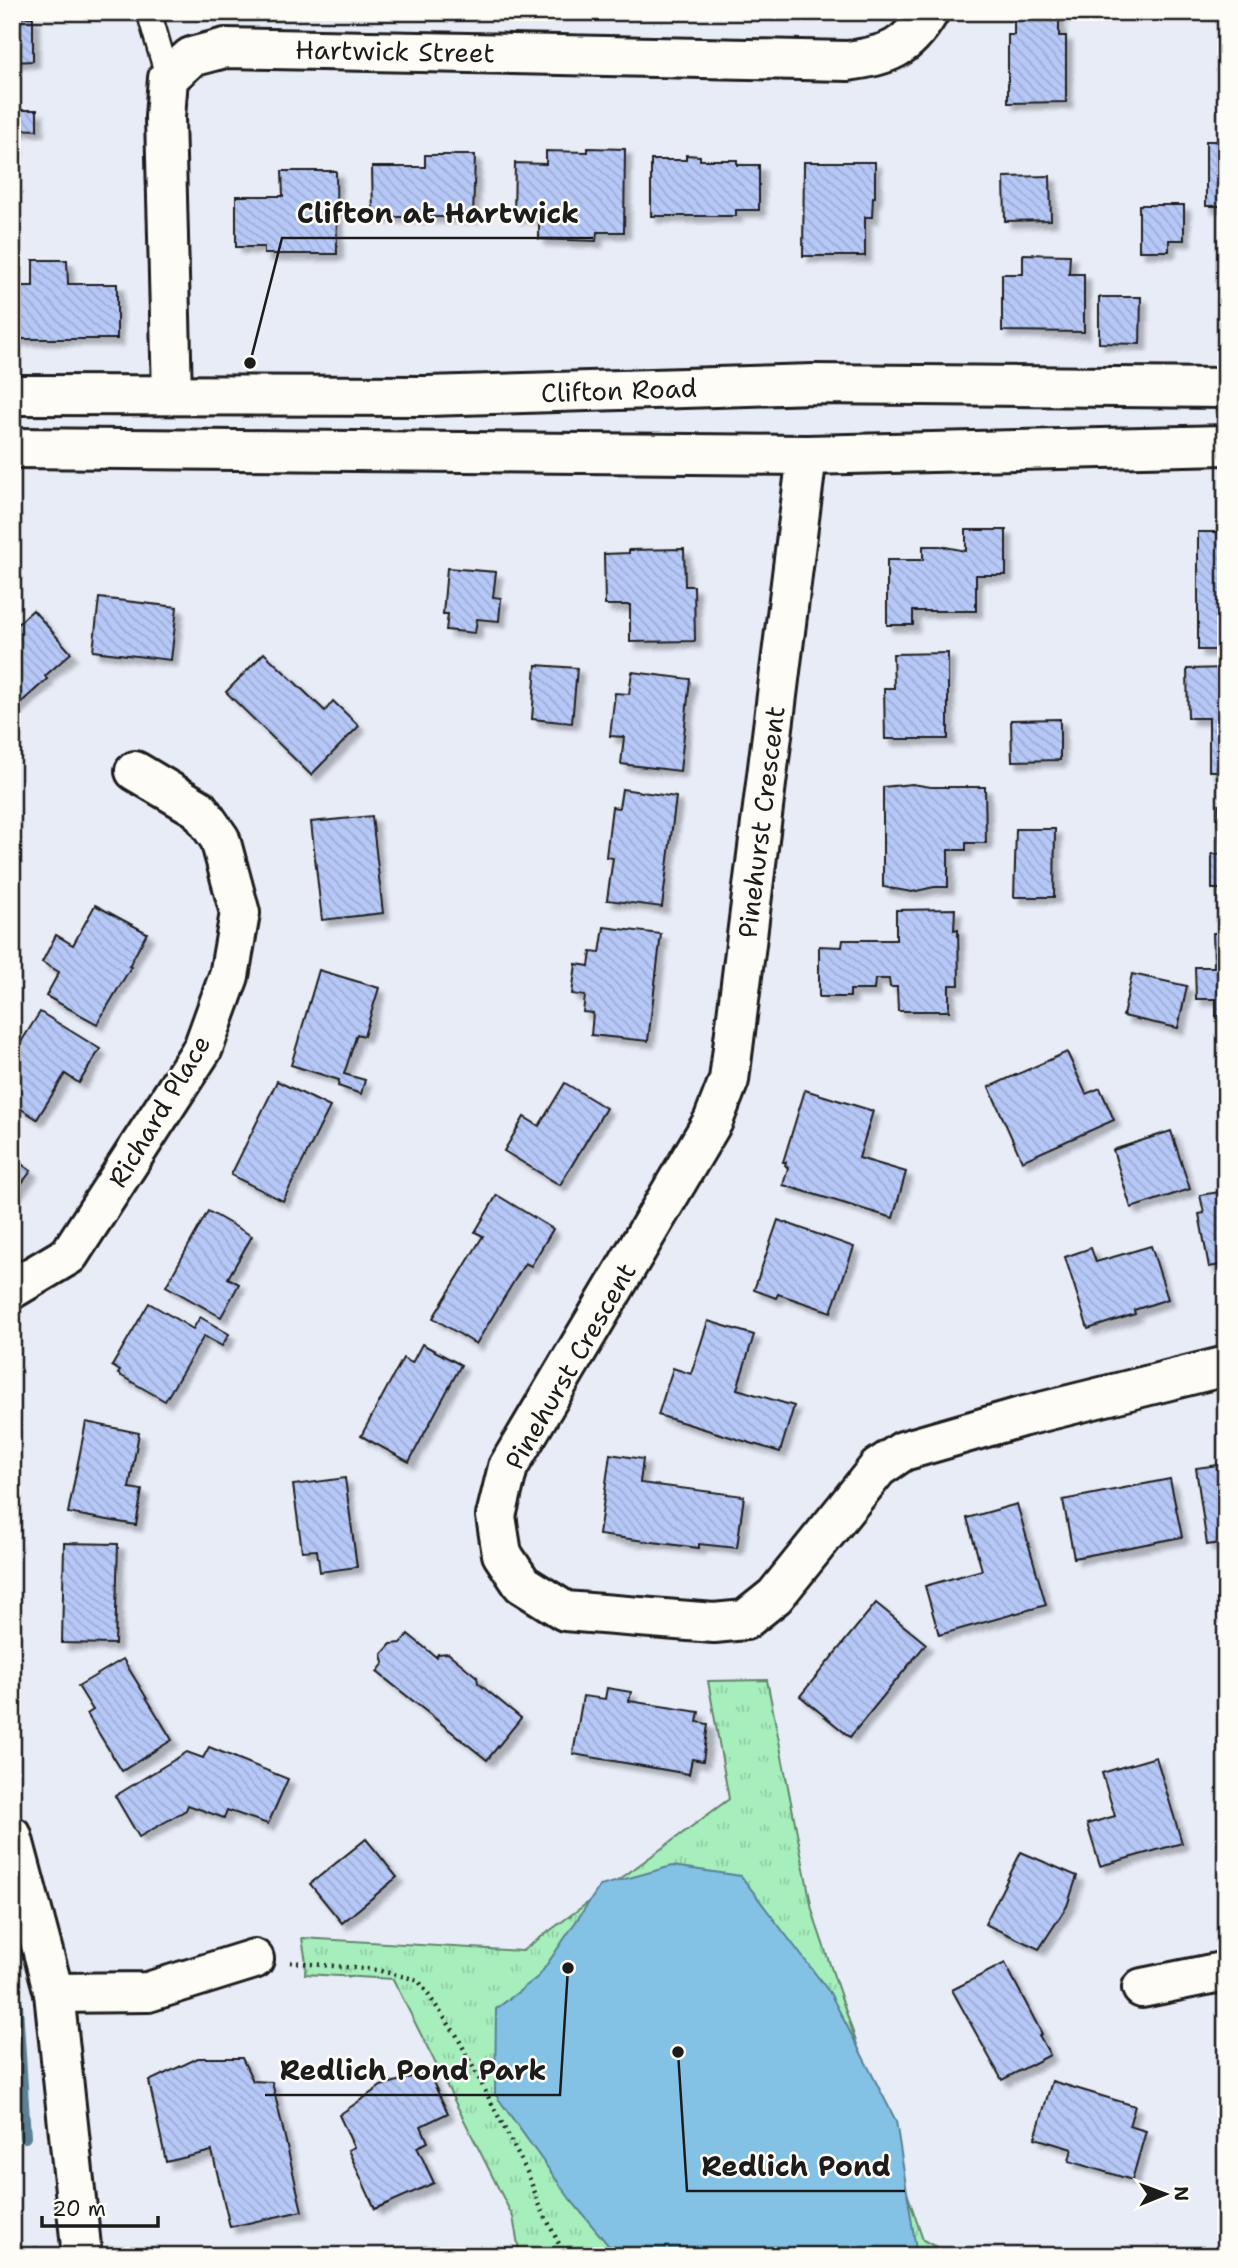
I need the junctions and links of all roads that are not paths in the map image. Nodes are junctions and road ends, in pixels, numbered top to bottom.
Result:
1 (149, 12) edge
2 (929, 12) edge
3 (168, 78) junction
4 (1226, 388) edge
5 (12, 395) edge
6 (172, 395) junction
7 (1226, 445) edge
8 (12, 448) edge
9 (807, 455) junction
10 (135, 771) dead end
11 (12, 1289) edge
12 (1226, 1366) edge
13 (12, 1836) edge
14 (254, 1959) road end
15 (1226, 1971) edge
16 (1142, 1988) dead end
17 (54, 1993) junction
18 (82, 2256) edge

1 - 3 lane
2 - 3 street, Hartwick Street
3 - 6 street
4 - 6 street, Clifton Road
5 - 6 street, Clifton Road
7 - 9 street
8 - 9 street
9 - 12 street, Pinehurst Crescent
10 - 11 street, Richard Place
13 - 17 street
14 - 17 street
15 - 16 street
17 - 18 street

